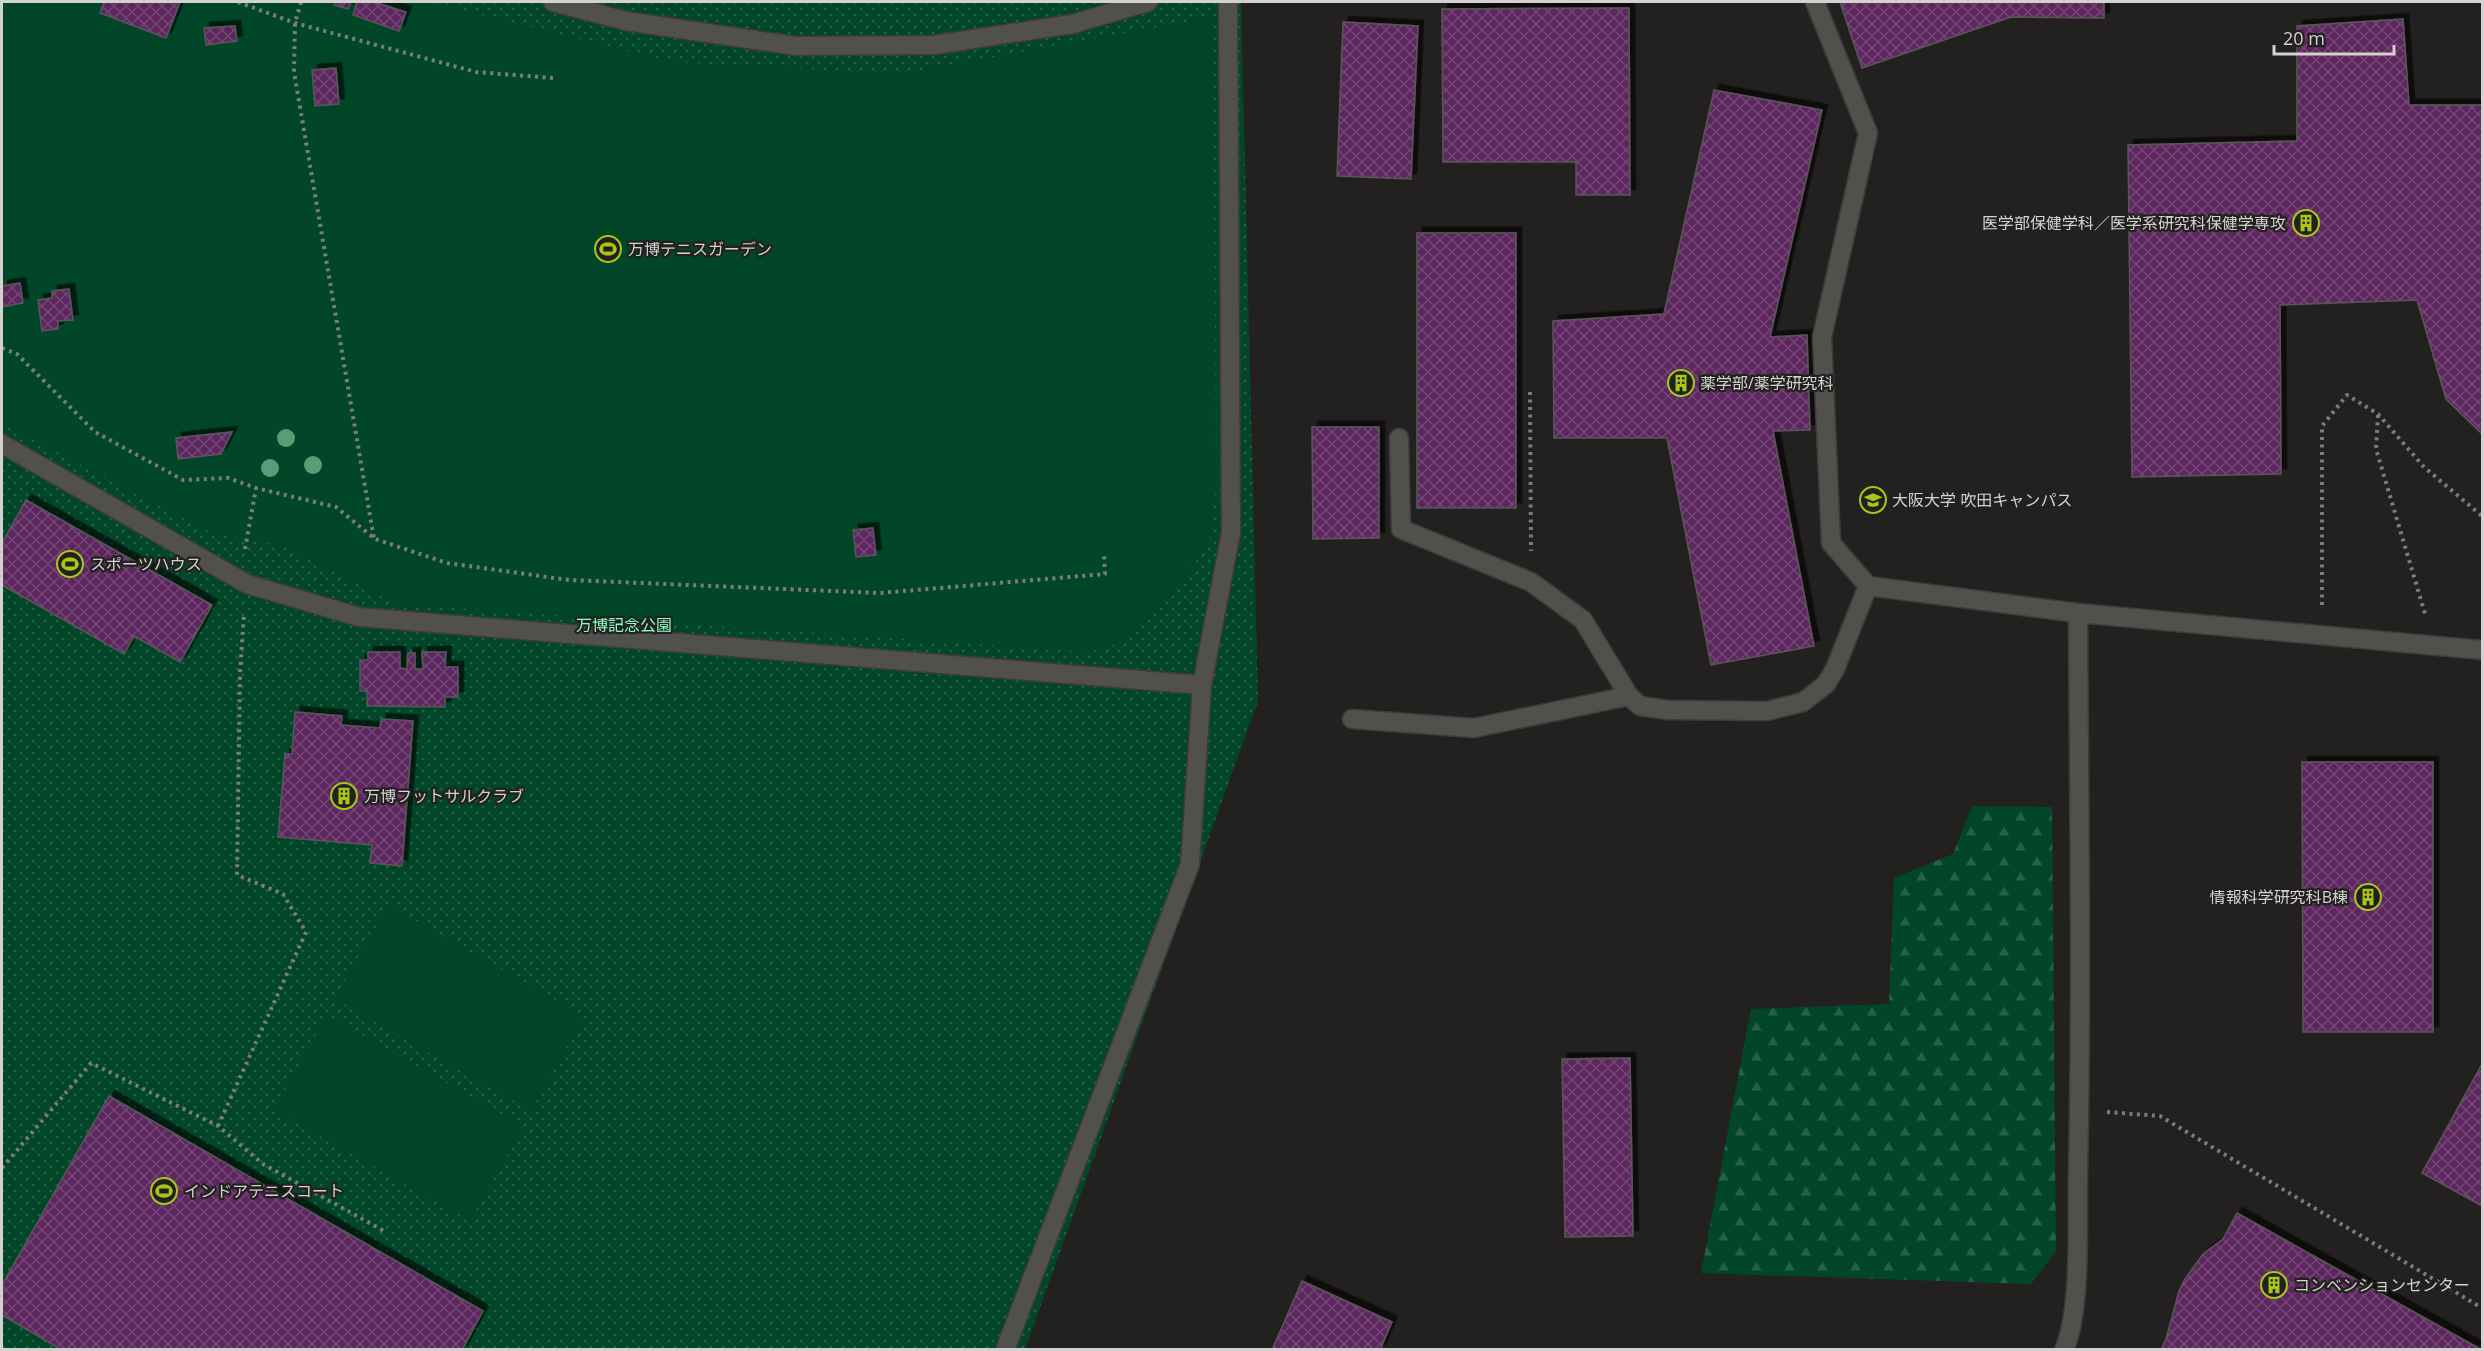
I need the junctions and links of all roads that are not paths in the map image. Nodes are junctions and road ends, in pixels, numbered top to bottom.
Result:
1 (553, 2) edge
2 (1148, 2) edge
3 (1228, 2) edge
4 (1815, 2) edge
5 (1399, 438) dead end
6 (2, 444) edge
7 (1868, 586) junction
8 (2078, 614) junction
9 (2482, 650) edge
10 (1202, 685) junction
11 (1629, 696) junction
12 (1352, 719) dead end
13 (1005, 1350) edge
14 (2064, 1350) edge

1 - 2 lane
3 - 10 lane
4 - 7 lane
5 - 11 lane
6 - 10 lane
7 - 8 lane
7 - 11 lane
8 - 9 lane
8 - 14 lane
10 - 13 lane
11 - 12 lane

